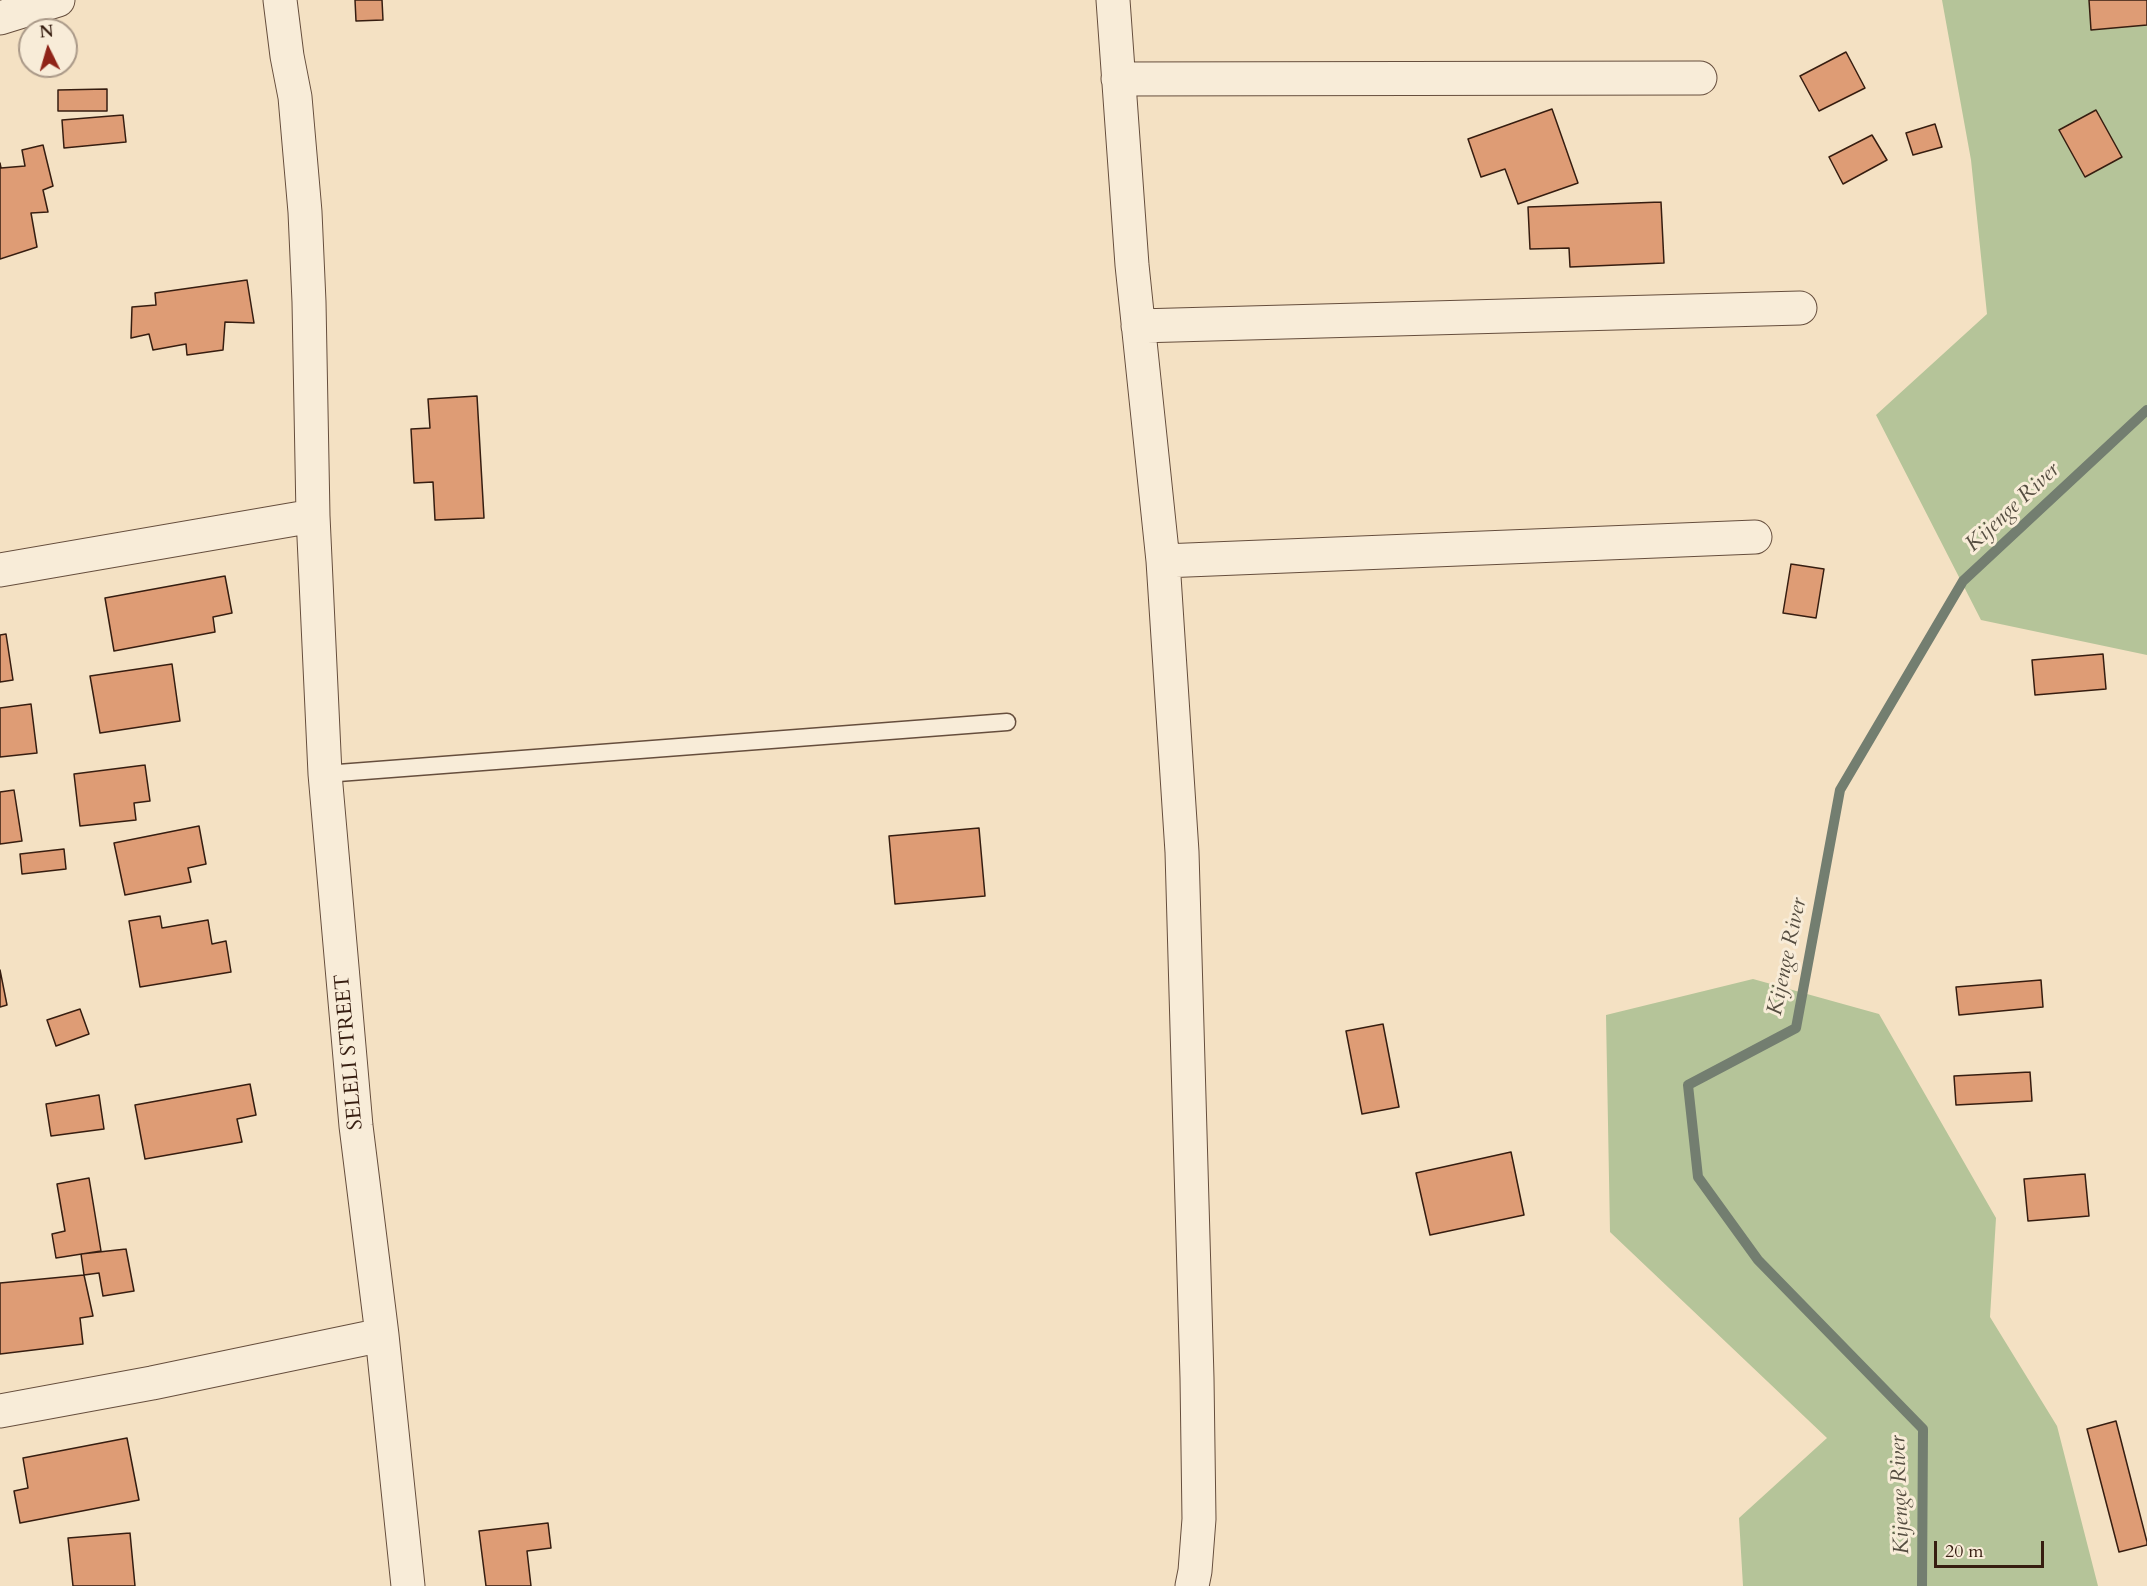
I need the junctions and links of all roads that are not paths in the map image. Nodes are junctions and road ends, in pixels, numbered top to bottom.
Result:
1 (58, 0) edge
2 (280, 0) edge
3 (1113, 0) edge
4 (0, 18) edge
5 (1700, 78) dead end
6 (1118, 79) junction
7 (1800, 308) dead end
8 (1138, 326) junction
9 (313, 516) junction
10 (1755, 537) dead end
11 (1163, 561) junction
12 (0, 570) edge
13 (1007, 722) dead end
14 (326, 774) junction
15 (382, 1335) junction
16 (0, 1411) edge
17 (408, 1586) edge
18 (1192, 1586) edge

1 - 4 street
2 - 9 street, SELELI STREET
3 - 6 street
5 - 6 street
6 - 8 street
7 - 8 street
8 - 11 street
9 - 12 street
9 - 14 street, SELELI STREET
10 - 11 street
11 - 18 street
13 - 14 lane
14 - 15 street, SELELI STREET
15 - 16 street
15 - 17 street, SELELI STREET

